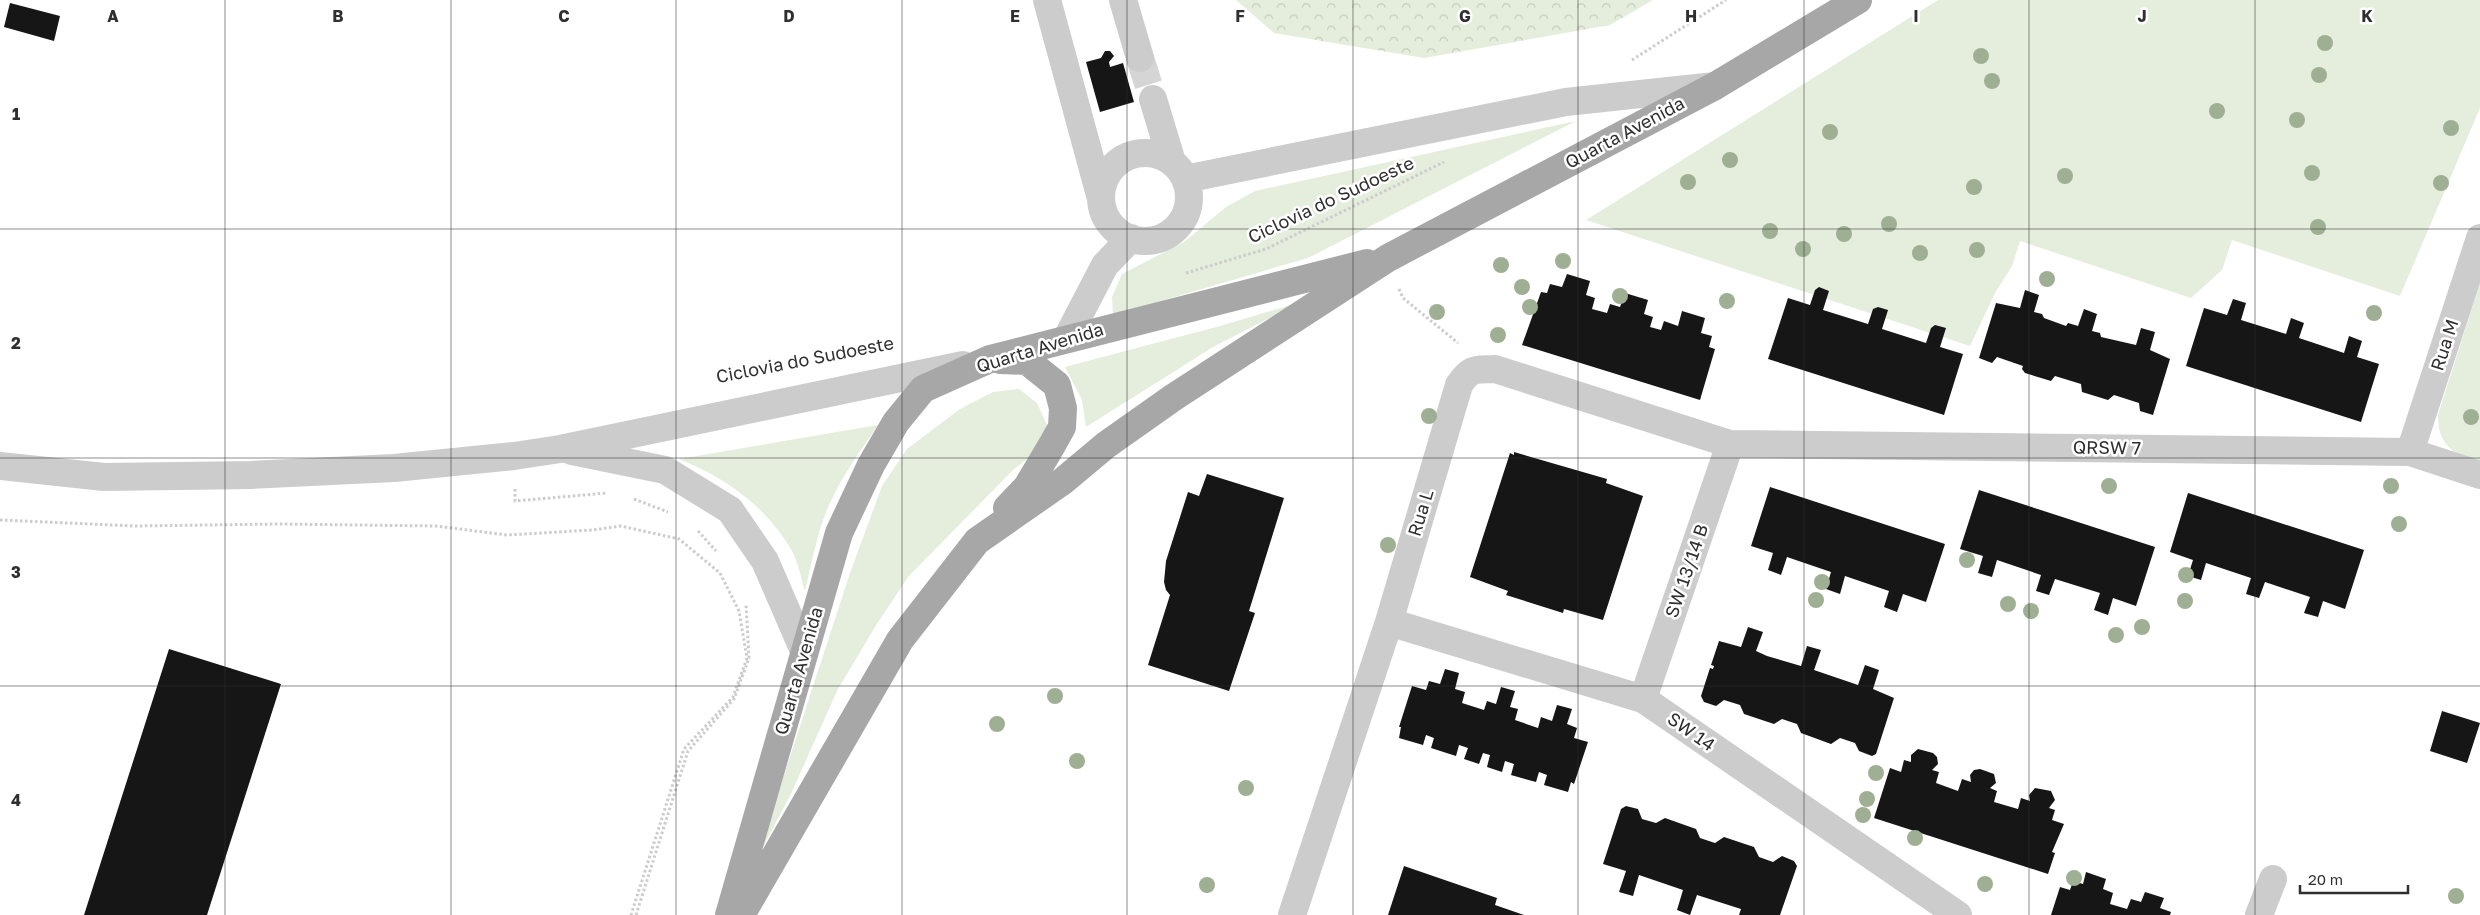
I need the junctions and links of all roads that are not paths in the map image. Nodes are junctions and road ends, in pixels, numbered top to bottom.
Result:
1 (1047, 0) edge
2 (1123, 0) edge
3 (1858, 0) edge
4 (1140, 58) tunnel mouth
5 (1715, 86) junction
6 (1154, 99) tunnel mouth
7 (1179, 170) junction
8 (1100, 195) junction
9 (1131, 238) junction
10 (2480, 238) edge
11 (1388, 258) junction
12 (1067, 338) junction
13 (990, 359) junction
14 (1730, 444) junction
15 (560, 449) junction
16 (2410, 452) junction
17 (0, 466) edge
18 (2480, 475) edge
19 (977, 540) junction
20 (1389, 622) junction
21 (804, 651) junction
22 (1643, 699) junction
23 (2272, 879) dead end
24 (729, 915) edge
25 (741, 915) edge
26 (1292, 915) edge
27 (1958, 915) edge
28 (2259, 915) edge

1 - 8 street
2 - 4 street
3 - 5 main road, Quarta Avenida
5 - 7 street
5 - 11 main road, Quarta Avenida
6 - 7 street
7 - 8 street
7 - 9 street
8 - 9 street
9 - 12 street
10 - 16 street, Rua M
11 - 12 main road, Quarta Avenida
11 - 19 main road, Quarta Avenida
12 - 13 main road, Quarta Avenida
13 - 15 street
13 - 19 main road
13 - 21 main road, Quarta Avenida
14 - 16 street, QRSW 7
14 - 20 street, Rua L
14 - 22 street, SW 13/14 B
15 - 17 street
15 - 21 street
16 - 18 street, QRSW 7
19 - 25 main road, Quarta Avenida
20 - 22 street, SW 14
20 - 26 street, Rua L
21 - 24 main road, Quarta Avenida
22 - 27 street, SW 14
23 - 28 street

